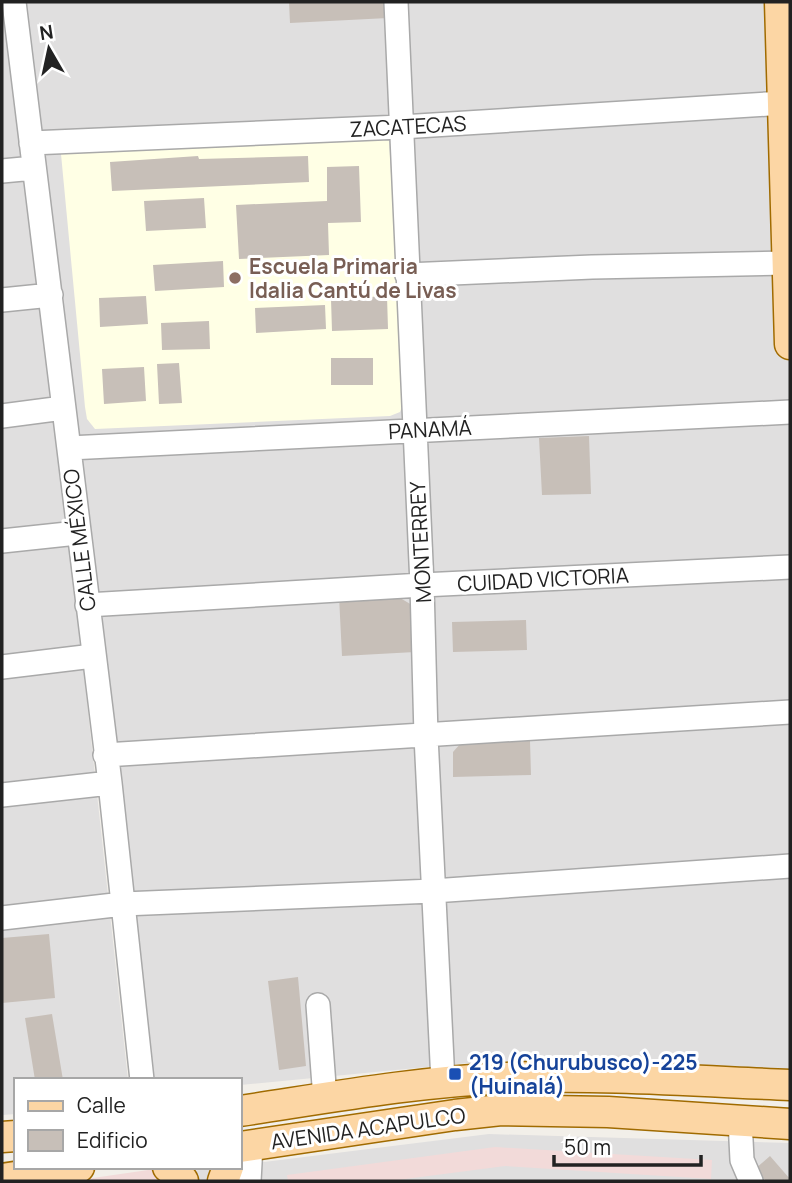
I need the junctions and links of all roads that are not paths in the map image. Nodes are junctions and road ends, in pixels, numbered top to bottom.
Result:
1 (14, 2) edge
2 (396, 2) edge
3 (784, 12) edge
4 (10, 50) edge
5 (784, 103) junction
6 (401, 127) junction
7 (32, 143) junction
8 (34, 168) junction
9 (2, 171) edge
10 (788, 263) junction
11 (407, 275) junction
12 (51, 295) junction
13 (2, 300) edge
14 (790, 328) edge
15 (790, 344) edge
16 (63, 408) junction
17 (790, 412) edge
18 (2, 416) edge
19 (414, 430) junction
20 (69, 448) junction
21 (77, 533) junction
22 (2, 541) edge
23 (790, 567) edge
24 (422, 584) junction
25 (87, 605) junction
26 (93, 656) junction
27 (2, 667) edge
28 (790, 712) edge
29 (426, 736) junction
30 (106, 755) junction
31 (110, 783) junction
32 (2, 795) edge
33 (790, 866) edge
34 (433, 891) junction
35 (123, 904) junction
36 (2, 918) edge
37 (318, 1005) dead end
38 (142, 1078) edge
39 (443, 1082) junction
40 (790, 1085) edge
41 (325, 1099) junction
42 (242, 1111) edge
43 (740, 1120) junction
44 (790, 1124) edge
45 (246, 1146) edge
46 (66, 1169) edge
47 (2, 1179) edge
48 (249, 1181) edge
49 (751, 1181) edge

1 - 4 street, CALLE MÉXICO
2 - 6 street, MONTERREY
3 - 5 main road
4 - 7 street, CALLE MÉXICO
5 - 6 street, ZACATECAS
5 - 10 main road
6 - 7 street, ZACATECAS
6 - 11 street, MONTERREY
7 - 8 street, CALLE MÉXICO
8 - 9 street
8 - 12 street, CALLE MÉXICO
10 - 11 street
10 - 14 main road
11 - 19 street, MONTERREY
12 - 13 street
12 - 16 street, CALLE MÉXICO
14 - 15 main road
16 - 18 street
16 - 20 street, CALLE MÉXICO
17 - 19 street, PANAMÁ
19 - 20 street, PANAMÁ
19 - 24 street, MONTERREY
20 - 21 street, CALLE MÉXICO
21 - 22 street
21 - 25 street, CALLE MÉXICO
23 - 24 street, CUIDAD VICTORIA
24 - 25 street, CUIDAD VICTORIA
24 - 29 street, MONTERREY
25 - 26 street, CALLE MÉXICO
26 - 27 street
26 - 30 street, CALLE MÉXICO
28 - 29 street
29 - 30 street
29 - 34 street, MONTERREY
30 - 31 street, CALLE MÉXICO
31 - 32 street
31 - 35 street, CALLE MÉXICO
33 - 34 street
34 - 35 street
34 - 39 street, MONTERREY
35 - 36 street
35 - 38 street, CALLE MÉXICO
37 - 41 street
39 - 40 main road, AVENIDA ACAPULCO
39 - 41 main road, AVENIDA ACAPULCO
41 - 42 main road, AVENIDA ACAPULCO
43 - 44 main road, AVENIDA ACAPULCO
43 - 45 main road, AVENIDA ACAPULCO
43 - 49 street
45 - 48 street
46 - 47 main road

